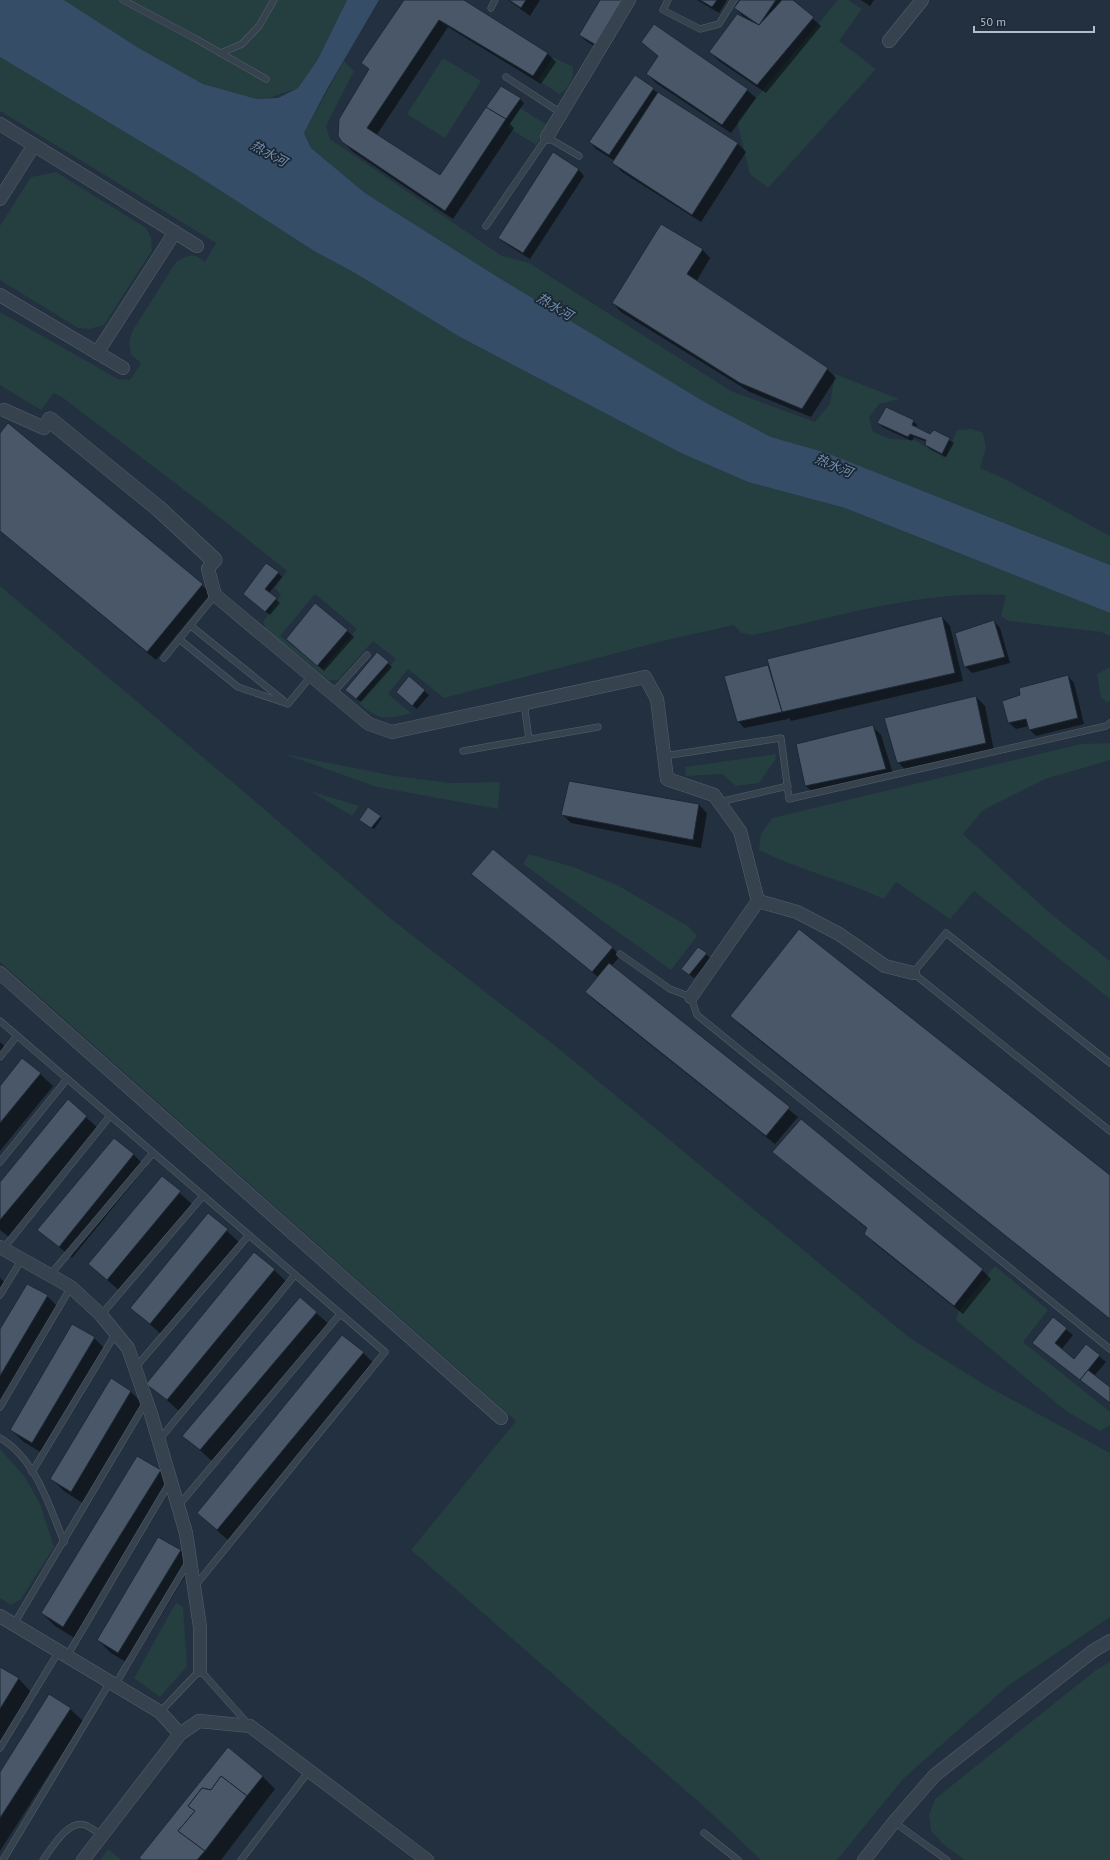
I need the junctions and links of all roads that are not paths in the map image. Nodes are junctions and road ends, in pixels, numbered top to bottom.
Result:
1 (123, 0) edge
2 (274, 0) edge
3 (495, 0) edge
4 (629, 0) edge
5 (668, 0) edge
6 (734, 0) edge
7 (922, 0) edge
8 (490, 8) dead end
9 (889, 41) dead end
10 (221, 53) junction
11 (506, 77) dead end
12 (266, 79) dead end
13 (561, 113) junction
14 (0, 124) edge
15 (547, 137) junction
16 (34, 146) junction
17 (579, 156) dead end
18 (0, 199) edge
19 (486, 226) dead end
20 (175, 232) junction
21 (197, 246) dead end
22 (0, 295) edge
23 (97, 353) junction
24 (123, 368) dead end
25 (2, 412) edge
26 (50, 420) joint
27 (214, 560) joint
28 (215, 595) junction
29 (190, 626) junction
30 (179, 639) junction
31 (367, 655) dead end
32 (164, 658) dead end
33 (311, 676) junction
34 (332, 694) junction
35 (524, 703) junction
36 (288, 704) junction
37 (1110, 723) edge
38 (598, 727) dead end
39 (529, 739) junction
40 (463, 751) dead end
41 (664, 756) junction
42 (788, 786) junction
43 (720, 802) junction
44 (758, 901) junction
45 (620, 954) dead end
46 (0, 973) edge
47 (914, 973) junction
48 (691, 997) junction
49 (0, 1022) edge
50 (17, 1036) junction
51 (0, 1057) edge
52 (1110, 1063) edge
53 (68, 1079) junction
54 (110, 1116) junction
55 (1110, 1131) edge
56 (153, 1152) junction
57 (0, 1162) edge
58 (203, 1196) junction
59 (249, 1235) junction
60 (2, 1248) edge
61 (22, 1259) junction
62 (50, 1275) junction
63 (295, 1275) junction
64 (71, 1287) junction
65 (0, 1295) edge
66 (340, 1314) junction
67 (101, 1315) junction
68 (116, 1333) junction
69 (1110, 1349) edge
70 (135, 1368) junction
71 (147, 1401) junction
72 (0, 1407) edge
73 (501, 1418) dead end
74 (0, 1438) edge
75 (159, 1440) junction
76 (32, 1472) junction
77 (171, 1482) junction
78 (178, 1506) junction
79 (64, 1542) junction
80 (190, 1559) junction
81 (194, 1588) junction
82 (5, 1621) edge
83 (1110, 1641) edge
84 (63, 1654) junction
85 (200, 1670) junction
86 (112, 1684) junction
87 (160, 1712) junction
88 (250, 1726) junction
89 (180, 1734) junction
90 (0, 1748) edge
91 (308, 1771) junction
92 (894, 1822) junction
93 (704, 1833) dead end
94 (102, 1835) junction
95 (3, 1860) edge
96 (43, 1860) edge
97 (83, 1860) edge
98 (241, 1860) edge
99 (427, 1860) edge
100 (738, 1860) edge
101 (864, 1860) edge
102 (947, 1860) edge

1 - 10 lane
2 - 10 lane
3 - 8 lane
4 - 13 street
5 - 6 lane
7 - 9 street
10 - 12 lane
11 - 13 lane
13 - 15 street
14 - 16 street
15 - 17 lane
15 - 19 lane
16 - 18 street
16 - 20 street
20 - 21 street
20 - 23 street
22 - 23 street
23 - 24 street
25 - 26 street
26 - 27 street
27 - 28 street
28 - 29 lane
28 - 33 street
29 - 30 lane
29 - 36 lane
30 - 32 lane
30 - 36 lane
31 - 34 lane
33 - 34 street
33 - 36 lane
34 - 35 street
35 - 39 lane
35 - 41 street
37 - 42 lane
38 - 39 lane
39 - 40 lane
41 - 42 lane
41 - 43 street
42 - 43 lane
43 - 44 street
44 - 47 street
44 - 48 street
45 - 48 lane
46 - 73 street
47 - 52 lane
47 - 55 lane
48 - 69 lane
49 - 50 lane
50 - 51 lane
50 - 53 lane
53 - 54 lane
53 - 57 lane
54 - 56 lane
54 - 60 lane
56 - 58 lane
56 - 62 lane
58 - 59 lane
58 - 67 lane
59 - 63 lane
59 - 70 lane
60 - 61 street
61 - 62 street
61 - 65 lane
62 - 64 street
63 - 66 lane
63 - 75 lane
64 - 67 street
64 - 72 lane
66 - 78 lane
66 - 81 lane
67 - 68 street
68 - 70 street
68 - 76 lane
70 - 71 street
71 - 75 street
71 - 79 lane
74 - 76 lane
75 - 77 street
76 - 79 lane
77 - 78 street
77 - 84 lane
78 - 80 street
79 - 82 lane
80 - 81 street
80 - 86 lane
81 - 85 street
82 - 84 street
83 - 92 street
84 - 86 street
84 - 90 lane
85 - 87 lane
85 - 88 lane
86 - 87 street
86 - 95 lane
87 - 89 street
88 - 89 street
88 - 91 street
89 - 94 street
91 - 98 lane
91 - 99 street
92 - 101 street
92 - 102 lane
93 - 100 lane
94 - 96 lane
94 - 97 street

